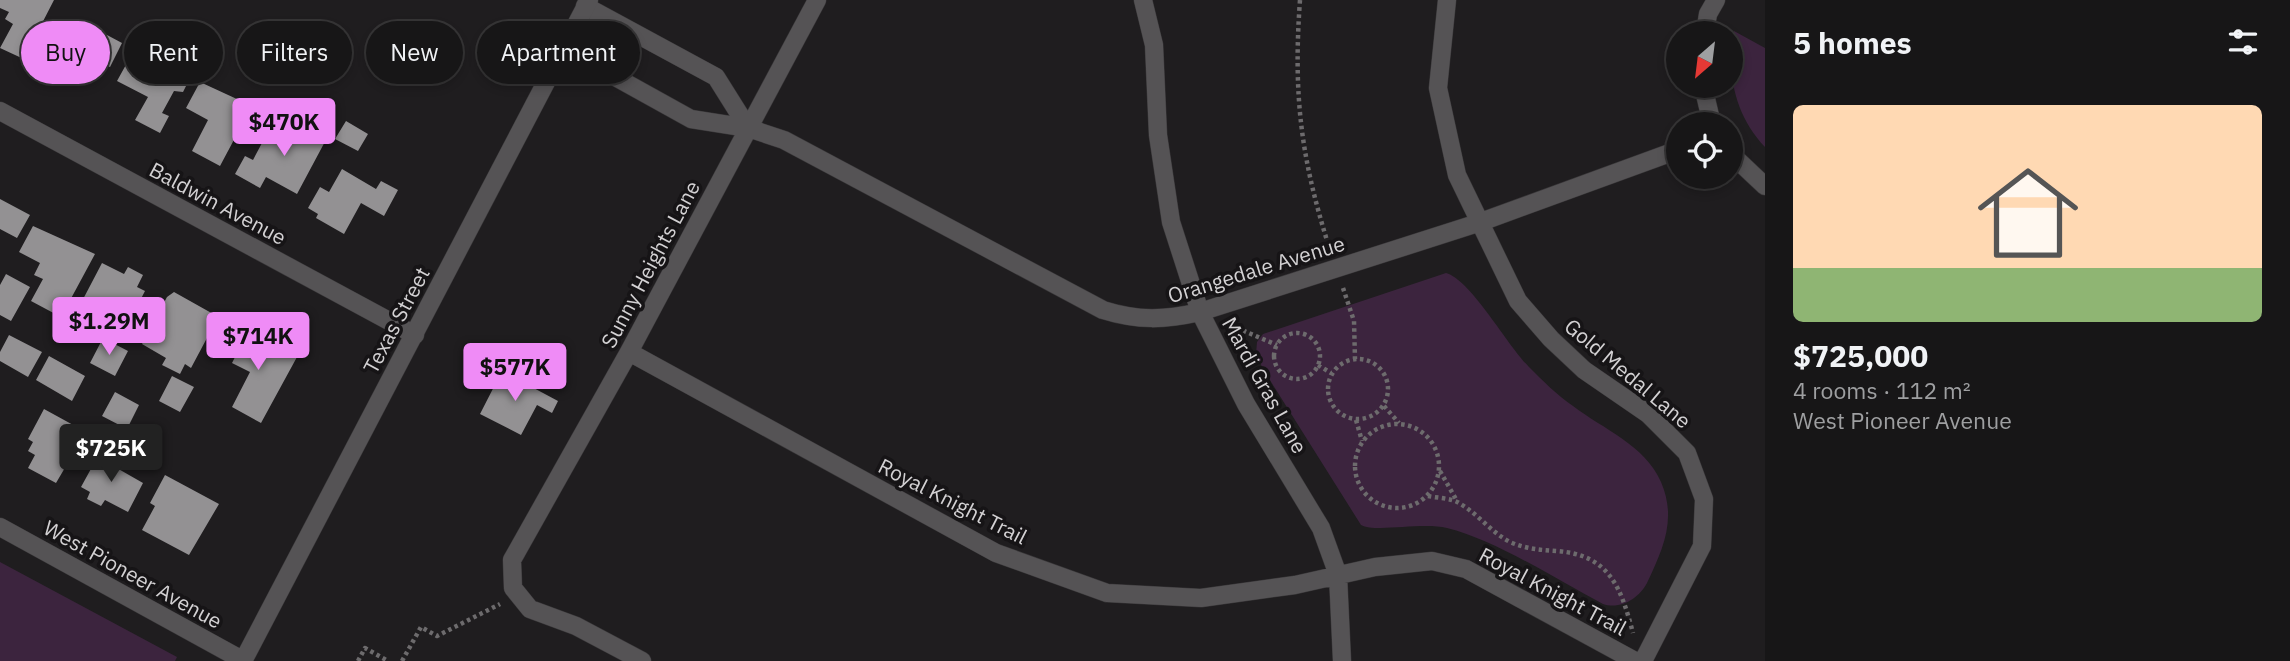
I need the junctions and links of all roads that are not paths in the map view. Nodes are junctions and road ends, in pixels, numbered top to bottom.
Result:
1 (817, 0) edge
2 (1143, 0) edge
3 (1447, 0) edge
4 (1716, 0) edge
5 (587, 3) edge
6 (577, 21) edge
7 (1707, 21) edge
8 (544, 84) edge
9 (628, 84) edge
10 (0, 111) edge
11 (748, 128) junction
12 (1666, 154) edge
13 (1743, 165) edge
14 (1765, 186) edge
15 (1478, 223) junction
16 (1200, 312) junction
17 (415, 335) junction
18 (629, 352) junction
19 (0, 527) edge
20 (1338, 575) junction
21 (243, 661) edge
22 (642, 661) edge
23 (1342, 661) edge
24 (1635, 661) edge
25 (1643, 661) edge

1 - 11 street, Sunny Heights Lane
2 - 16 street, Mardi Gras Lane
3 - 15 street, Gold Medal Lane
4 - 7 street
5 - 6 street, Texas Street
5 - 11 street
8 - 17 street, Texas Street
9 - 11 street, Orangedale Avenue
10 - 17 street, Baldwin Avenue
11 - 16 street, Orangedale Avenue
11 - 18 street, Sunny Heights Lane
12 - 15 street, Orangedale Avenue
13 - 14 street
15 - 16 street, Orangedale Avenue
15 - 25 street, Gold Medal Lane
16 - 20 street, Mardi Gras Lane
17 - 21 street, Texas Street
18 - 20 street, Royal Knight Trail
18 - 22 street, Sunny Heights Lane
19 - 21 street, West Pioneer Avenue
20 - 23 street, Mardi Gras Lane
20 - 24 street, Royal Knight Trail

